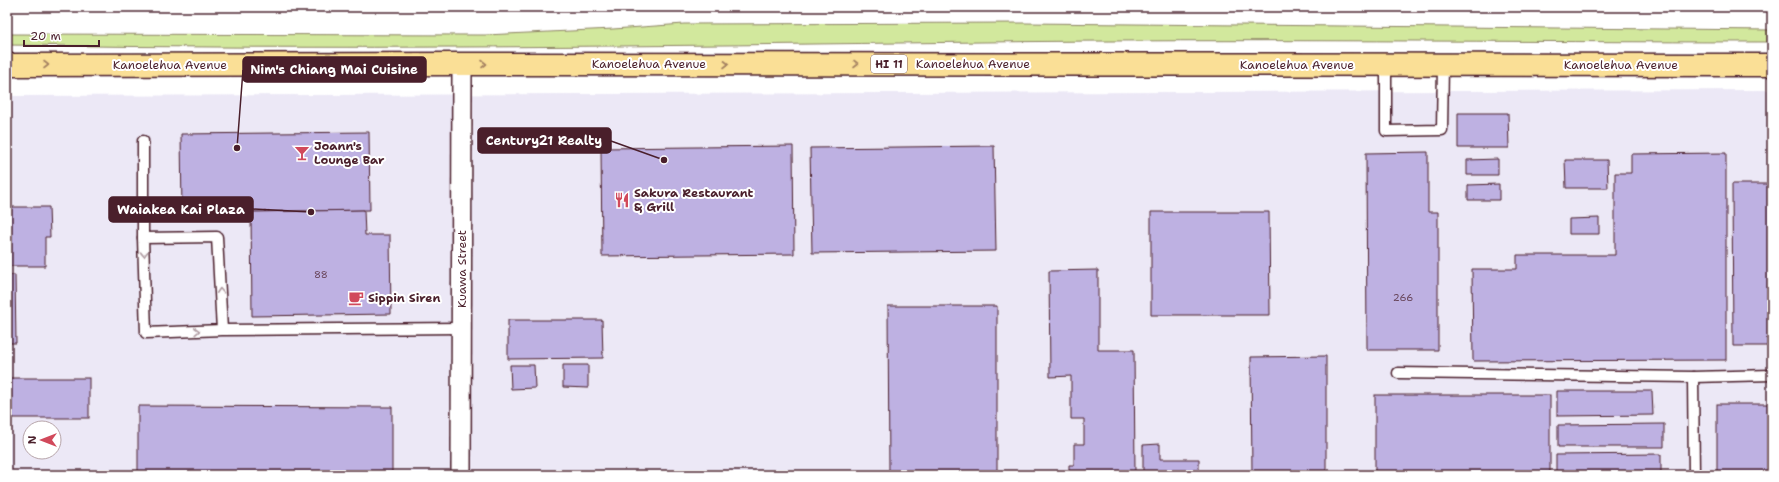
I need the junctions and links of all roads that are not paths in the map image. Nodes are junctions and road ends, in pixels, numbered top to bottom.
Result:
1 (462, 64) junction
2 (1386, 65) junction
3 (1442, 65) junction
4 (1772, 65) edge
5 (7, 66) edge
6 (142, 141) dead end
7 (143, 238) junction
8 (462, 328) junction
9 (222, 330) junction
10 (1398, 373) dead end
11 (1772, 375) edge
12 (1693, 377) junction
13 (462, 475) edge
14 (1694, 475) edge

1 -> 2 highway, Kanoelehua Avenue / HI 11
5 -> 1 highway, Kanoelehua Avenue / HI 11
1 - 8 street, Kuawa Street
2 - 3 highway, Kanoelehua Avenue / HI 11
2 - 3 lane
3 - 4 highway, Kanoelehua Avenue / HI 11
6 - 7 lane
9 -> 7 lane
7 -> 9 lane
8 - 9 lane
8 - 13 street, Kuawa Street
10 - 12 lane
11 - 12 lane
12 - 14 lane

